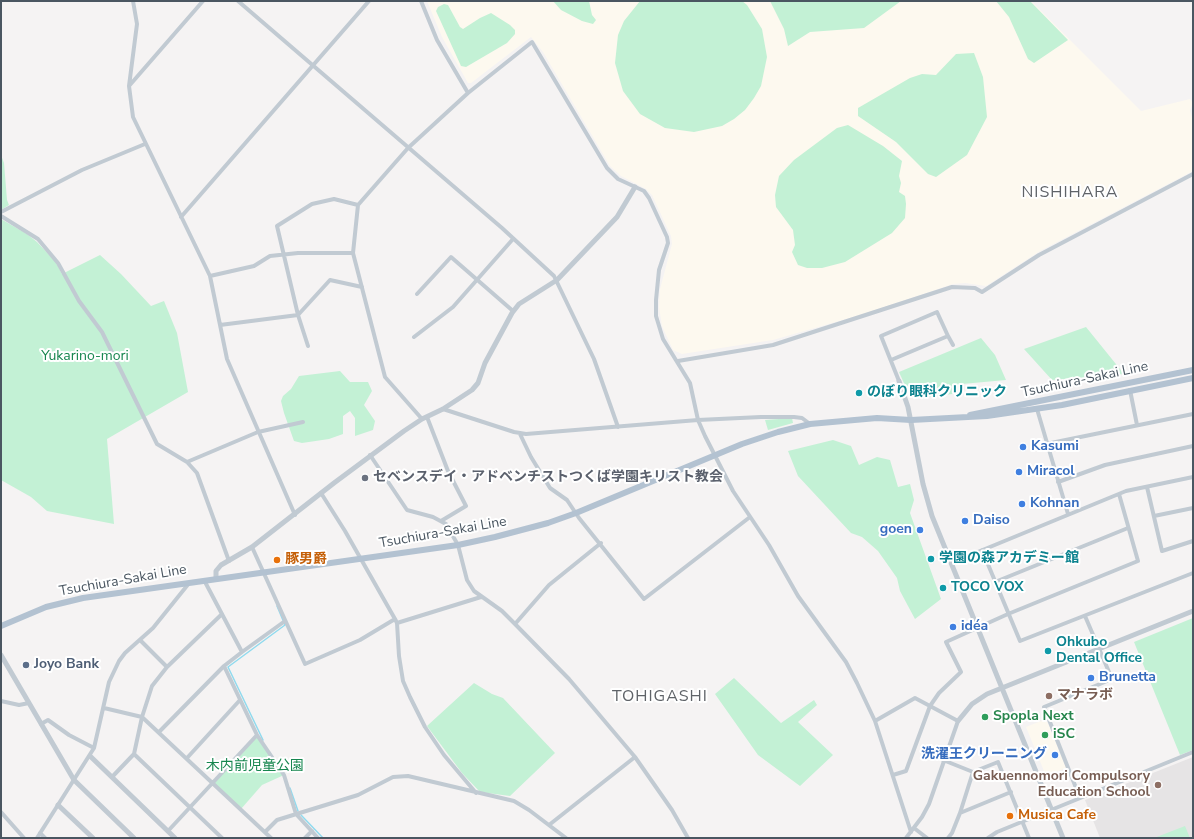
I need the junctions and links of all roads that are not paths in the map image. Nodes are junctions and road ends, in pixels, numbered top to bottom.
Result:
1 (133, 1) edge
2 (203, 1) edge
3 (238, 1) edge
4 (369, 1) edge
5 (422, 1) edge
6 (313, 66) junction
7 (129, 86) junction
8 (468, 93) junction
9 (145, 144) junction
10 (408, 148) junction
11 (1193, 174) edge
12 (635, 187) junction
13 (358, 205) junction
14 (1, 212) edge
15 (1, 216) edge
16 (181, 217) junction
17 (513, 238) junction
18 (353, 253) junction
19 (283, 254) junction
20 (210, 276) junction
21 (477, 280) junction
22 (557, 280) junction
23 (362, 287) junction
24 (417, 294) dead end
25 (513, 311) junction
26 (298, 315) junction
27 (220, 325) junction
28 (948, 336) junction
29 (414, 337) dead end
30 (953, 345) dead end
31 (308, 346) dead end
32 (891, 360) junction
33 (678, 361) junction
34 (1193, 370) edge
35 (1193, 378) edge
36 (899, 381) joint
37 (1130, 390) junction
38 (443, 409) junction
39 (1037, 409) junction
40 (1193, 414) edge
41 (424, 418) junction
42 (959, 418) junction
43 (698, 420) junction
44 (911, 420) junction
45 (303, 422) dead end
46 (810, 424) junction
47 (1137, 425) junction
48 (618, 427) junction
49 (258, 432) junction
50 (520, 434) junction
51 (1046, 444) junction
52 (1193, 446) edge
53 (714, 455) junction
54 (370, 456) junction
55 (187, 462) junction
56 (1193, 477) edge
57 (1058, 482) junction
58 (1147, 487) junction
59 (321, 493) junction
60 (1118, 494) junction
61 (1193, 508) edge
62 (576, 513) junction
63 (1068, 514) junction
64 (294, 515) junction
65 (1154, 516) junction
66 (750, 517) junction
67 (441, 521) junction
68 (1128, 528) junction
69 (1193, 541) edge
70 (601, 544) junction
71 (458, 545) junction
72 (252, 547) junction
73 (982, 550) junction
74 (360, 558) junction
75 (229, 561) junction
76 (951, 563) junction
77 (264, 572) junction
78 (1193, 573) edge
79 (216, 579) junction
80 (204, 580) junction
81 (190, 582) junction
82 (995, 582) junction
83 (481, 598) junction
84 (1193, 611) edge
85 (222, 614) junction
86 (1008, 614) junction
87 (1085, 616) junction
88 (396, 621) junction
89 (285, 622) junction
90 (515, 624) junction
91 (1, 626) edge
92 (977, 628) junction
93 (140, 640) junction
94 (1099, 649) junction
95 (242, 652) junction
96 (1, 655) edge
97 (224, 666) junction
98 (167, 667) junction
99 (1002, 688) junction
100 (240, 700) junction
101 (1, 702) edge
102 (29, 703) junction
103 (930, 706) junction
104 (104, 708) junction
105 (142, 717) junction
106 (958, 721) junction
107 (875, 722) junction
108 (41, 724) junction
109 (159, 732) junction
110 (257, 735) junction
111 (94, 748) junction
112 (1193, 752) edge
113 (134, 754) junction
114 (90, 756) junction
115 (186, 758) junction
116 (635, 758) junction
117 (943, 760) junction
118 (973, 772) junction
119 (892, 775) junction
120 (112, 777) junction
121 (74, 780) junction
122 (212, 783) junction
123 (476, 792) junction
124 (1010, 792) junction
125 (1080, 798) junction
126 (58, 805) junction
127 (190, 807) junction
128 (1051, 809) junction
129 (1, 812) edge
130 (960, 813) junction
131 (296, 814) junction
132 (1023, 822) junction
133 (549, 825) junction
134 (912, 830) junction
135 (168, 831) junction
136 (312, 831) junction
137 (265, 832) junction
138 (40, 833) junction
139 (24, 838) edge
140 (37, 838) edge
141 (45, 838) edge
142 (93, 838) edge
143 (134, 838) edge
144 (175, 838) edge
145 (222, 838) edge
146 (271, 838) edge
147 (305, 838) edge
148 (318, 838) edge
149 (566, 838) edge
150 (688, 838) edge
151 (906, 838) edge
152 (927, 838) edge
153 (948, 838) edge
154 (988, 838) edge
155 (1029, 838) edge
156 (1062, 838) edge

1 - 7 street
2 - 7 street
3 - 6 street
4 - 6 street
5 - 8 street
6 - 10 street
6 - 16 street
7 - 9 street
8 - 10 street
8 - 12 street
9 - 14 street
9 - 16 street
10 - 13 street
10 - 17 street
11 - 33 street
12 - 22 street
12 - 33 street
13 - 18 street
13 - 19 street
15 - 55 street
16 - 20 street
17 - 21 street
17 - 22 street
18 - 19 street
18 - 23 street
19 - 20 street
19 - 26 street
20 - 27 street
21 - 24 street
21 - 25 street
21 - 29 street
22 - 25 street
22 - 48 street
23 - 26 street
23 - 41 street
25 - 38 street
26 - 27 street
26 - 31 street
27 - 49 street
28 - 30 street
28 - 32 street
28 - 32 street
32 - 36 street
33 - 43 street
34 - 42 main road, Tsuchiura-Sakai Line
35 - 37 main road, Tsuchiura-Sakai Line
36 - 44 street
37 - 39 main road, Tsuchiura-Sakai Line
37 - 47 street
38 - 41 street
38 - 50 street
39 - 42 main road, Tsuchiura-Sakai Line
39 - 51 street
40 - 47 street
41 - 54 street
41 - 67 street
42 - 44 main road, Tsuchiura-Sakai Line
43 - 46 street
43 - 48 street
43 - 53 street
44 - 46 main road, Tsuchiura-Sakai Line
44 - 76 street
45 - 49 street
46 - 53 main road, Tsuchiura-Sakai Line
47 - 51 street
48 - 50 street
49 - 55 street
49 - 64 street
50 - 62 street
51 - 57 street
52 - 57 street
53 - 62 main road, Tsuchiura-Sakai Line
53 - 66 street
54 - 59 street
54 - 67 street
55 - 75 street
56 - 58 street
57 - 63 street
58 - 60 street
58 - 65 street
59 - 64 street
59 - 74 street
60 - 63 street
60 - 68 street
61 - 65 street
62 - 70 street
62 - 71 main road, Tsuchiura-Sakai Line
63 - 73 street
64 - 72 street
65 - 69 street
66 - 70 street
66 - 107 street
67 - 71 street
68 - 82 street
68 - 86 street
70 - 90 street
71 - 74 main road, Tsuchiura-Sakai Line
71 - 83 street
72 - 75 street
72 - 77 street
73 - 76 street
73 - 82 street
74 - 77 main road, Tsuchiura-Sakai Line
74 - 88 street
75 - 79 street
76 - 92 street
77 - 79 main road, Tsuchiura-Sakai Line
77 - 89 street
78 - 87 street
79 - 80 main road, Tsuchiura-Sakai Line
80 - 81 main road, Tsuchiura-Sakai Line
80 - 85 street
81 - 91 main road, Tsuchiura-Sakai Line
81 - 93 street
82 - 86 street
83 - 88 street
83 - 90 street
84 - 94 street
85 - 95 street
85 - 98 street
86 - 87 street
86 - 92 street
87 - 94 street
88 - 89 street
88 - 123 street
89 - 95 street
90 - 116 street
92 - 99 street
92 - 103 street
93 - 98 street
93 - 104 street
94 - 99 street
94 - 125 street
95 - 97 street
96 - 102 street
97 - 100 street
97 - 109 street
98 - 105 street
99 - 106 street
99 - 128 street
100 - 110 street
100 - 115 street
101 - 102 street
102 - 108 street
103 - 106 street
103 - 107 street
103 - 119 street
104 - 105 street
104 - 111 street
105 - 109 street
105 - 113 street
106 - 117 street
107 - 119 street
108 - 111 street
108 - 121 street
109 - 115 street
110 - 122 street
110 - 131 street
111 - 114 street
112 - 125 street
113 - 120 street
113 - 127 street
114 - 120 street
114 - 121 street
115 - 122 street
116 - 133 street
116 - 150 street
117 - 118 street
117 - 134 street
118 - 124 street
118 - 130 street
119 - 134 street
120 - 135 street
121 - 126 street
121 - 143 street
122 - 127 street
122 - 137 street
123 - 131 street
123 - 133 street
124 - 130 street
124 - 132 street
125 - 128 street
126 - 138 street
126 - 142 street
127 - 135 street
127 - 145 street
128 - 132 street
128 - 156 street
129 - 139 street
130 - 153 street
131 - 136 street
131 - 137 street
132 - 154 street
132 - 155 street
133 - 149 street
134 - 151 street
134 - 152 street
135 - 144 street
136 - 147 street
136 - 148 street
137 - 146 street
138 - 140 street
138 - 141 street

